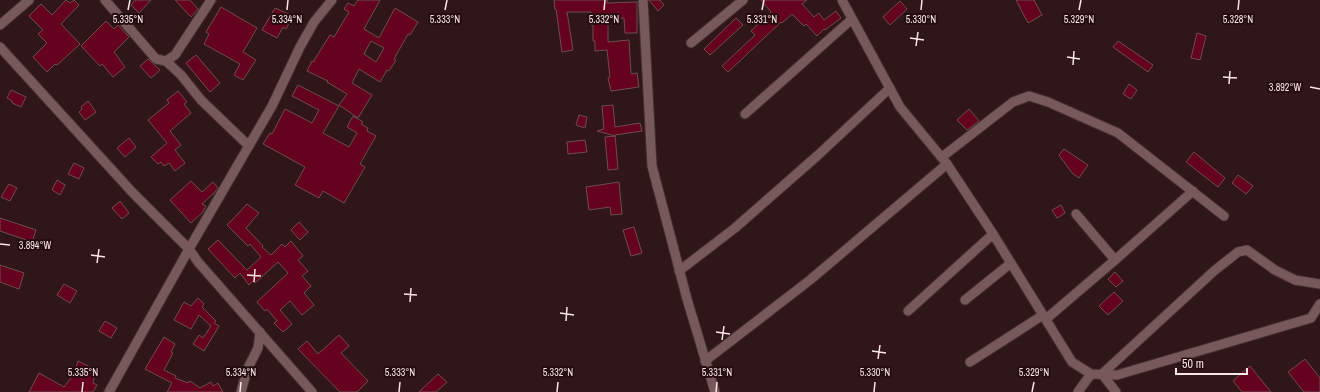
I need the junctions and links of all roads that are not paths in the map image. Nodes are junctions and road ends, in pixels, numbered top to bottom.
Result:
1 (29, 0) edge
2 (105, 0) edge
3 (211, 0) edge
4 (332, 0) edge
5 (643, 0) edge
6 (743, 0) edge
7 (842, 0) edge
8 (852, 19) junction
9 (0, 25) edge
10 (692, 43) dead end
11 (0, 47) edge
12 (166, 61) junction
13 (890, 88) junction
14 (745, 114) dead end
15 (249, 146) junction
16 (944, 161) junction
17 (1193, 191) junction
18 (1076, 214) dead end
19 (1224, 216) dead end
20 (993, 234) junction
21 (189, 249) junction
22 (1115, 260) junction
23 (1011, 263) junction
24 (679, 271) junction
25 (1320, 284) edge
26 (965, 300) dead end
27 (1320, 304) edge
28 (908, 311) dead end
29 (1044, 317) junction
30 (260, 332) junction
31 (705, 361) junction
32 (970, 362) dead end
33 (1091, 374) junction
34 (1102, 374) junction
35 (109, 392) edge
36 (241, 392) edge
37 (312, 392) edge
38 (715, 392) edge
39 (1078, 392) edge
40 (1116, 392) edge

1 - 9 street
2 - 12 street
3 - 12 street
4 - 15 street
5 - 24 street
6 - 10 street
7 - 8 street
8 - 13 street
8 - 14 street
11 - 21 street
12 - 15 street
13 - 16 street
13 - 24 street
15 - 21 street
16 - 17 street
16 - 20 street
16 - 31 street
17 - 19 street
17 - 22 street
18 - 22 street
20 - 23 street
20 - 28 street
21 - 30 street
21 - 35 street
22 - 29 street
23 - 26 street
23 - 29 street
24 - 31 street
25 - 34 street
27 - 34 street
29 - 32 street
29 - 33 street
30 - 36 street
30 - 37 street
31 - 38 street
33 - 34 street
33 - 39 street
34 - 40 street

